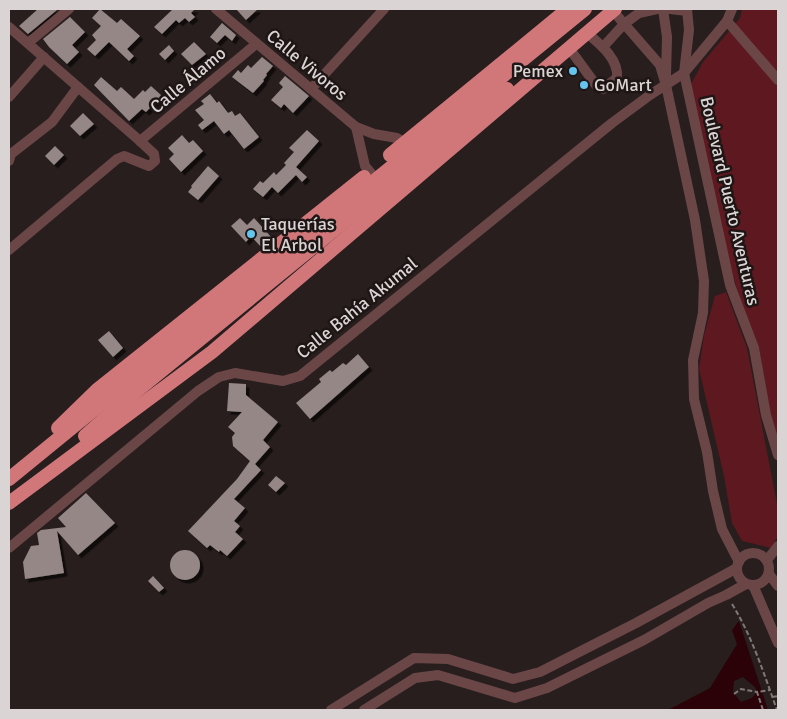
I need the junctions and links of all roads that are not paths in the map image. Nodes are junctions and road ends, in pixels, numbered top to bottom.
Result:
1 (70, 9) edge
2 (216, 9) edge
3 (384, 9) edge
4 (568, 9) edge
5 (585, 9) edge
6 (611, 9) edge
7 (657, 9) edge
8 (663, 9) edge
9 (670, 9) edge
10 (732, 9) edge
11 (687, 10) edge
12 (727, 20) junction
13 (624, 24) junction
14 (9, 27) edge
15 (587, 33) junction
16 (28, 43) junction
17 (256, 44) junction
18 (603, 46) junction
19 (569, 48) junction
20 (44, 57) junction
21 (684, 73) junction
22 (778, 80) edge
23 (666, 85) junction
24 (78, 87) junction
25 (311, 89) junction
26 (9, 97) edge
27 (356, 127) junction
28 (140, 141) junction
29 (406, 142) junction
30 (9, 161) edge
31 (369, 172) junction
32 (424, 172) junction
33 (399, 192) junction
34 (9, 250) edge
35 (123, 394) junction
36 (778, 455) edge
37 (9, 476) edge
38 (9, 479) edge
39 (9, 502) edge
40 (778, 546) edge
41 (9, 548) edge
42 (767, 560) junction
43 (738, 565) junction
44 (769, 574) junction
45 (749, 584) junction
46 (778, 586) edge
47 (600, 641) junction
48 (778, 643) edge
49 (610, 657) junction
50 (331, 710) edge
51 (364, 710) edge

1 - 16 street
2 - 17 street, Calle Vivoros
3 - 25 street
4 - 29 highway
5 - 35 highway
6 - 13 street, Boulevard Puerto Aventuras
6 - 15 highway
6 - 35 highway
7 - 13 street
8 - 23 street, Boulevard Puerto Aventuras
9 - 11 street
10 - 12 street, Calle Bahía Akumal
11 - 21 street, Boulevard Puerto Aventuras
12 - 21 street, Calle Bahía Akumal
12 - 22 street
13 - 18 street
13 - 23 street, Boulevard Puerto Aventuras
14 - 16 street
15 - 18 street
15 - 19 highway
16 - 20 street
17 - 25 street, Calle Vivoros
17 - 28 street, Calle Álamo
18 - 19 street
19 - 32 highway
20 - 24 street
20 - 26 street
21 - 23 street, Calle Bahía Akumal
21 - 36 street, Boulevard Puerto Aventuras
23 - 41 street, Calle Bahía Akumal
23 - 43 street, Boulevard Puerto Aventuras
24 - 28 street
24 - 30 street
25 - 27 street, Calle Vivoros
27 - 29 street
27 - 31 street
28 - 34 street
29 - 31 highway
29 - 32 street
31 - 33 street
31 - 37 highway
32 - 33 highway
33 - 39 highway
35 - 38 highway
35 - 39 highway
40 - 42 street
42 - 43 street
42 - 44 street
43 - 45 street
43 - 47 street
44 - 45 street
44 - 46 street
45 - 48 street
45 - 49 street
47 - 49 street
47 - 50 street
49 - 51 street

